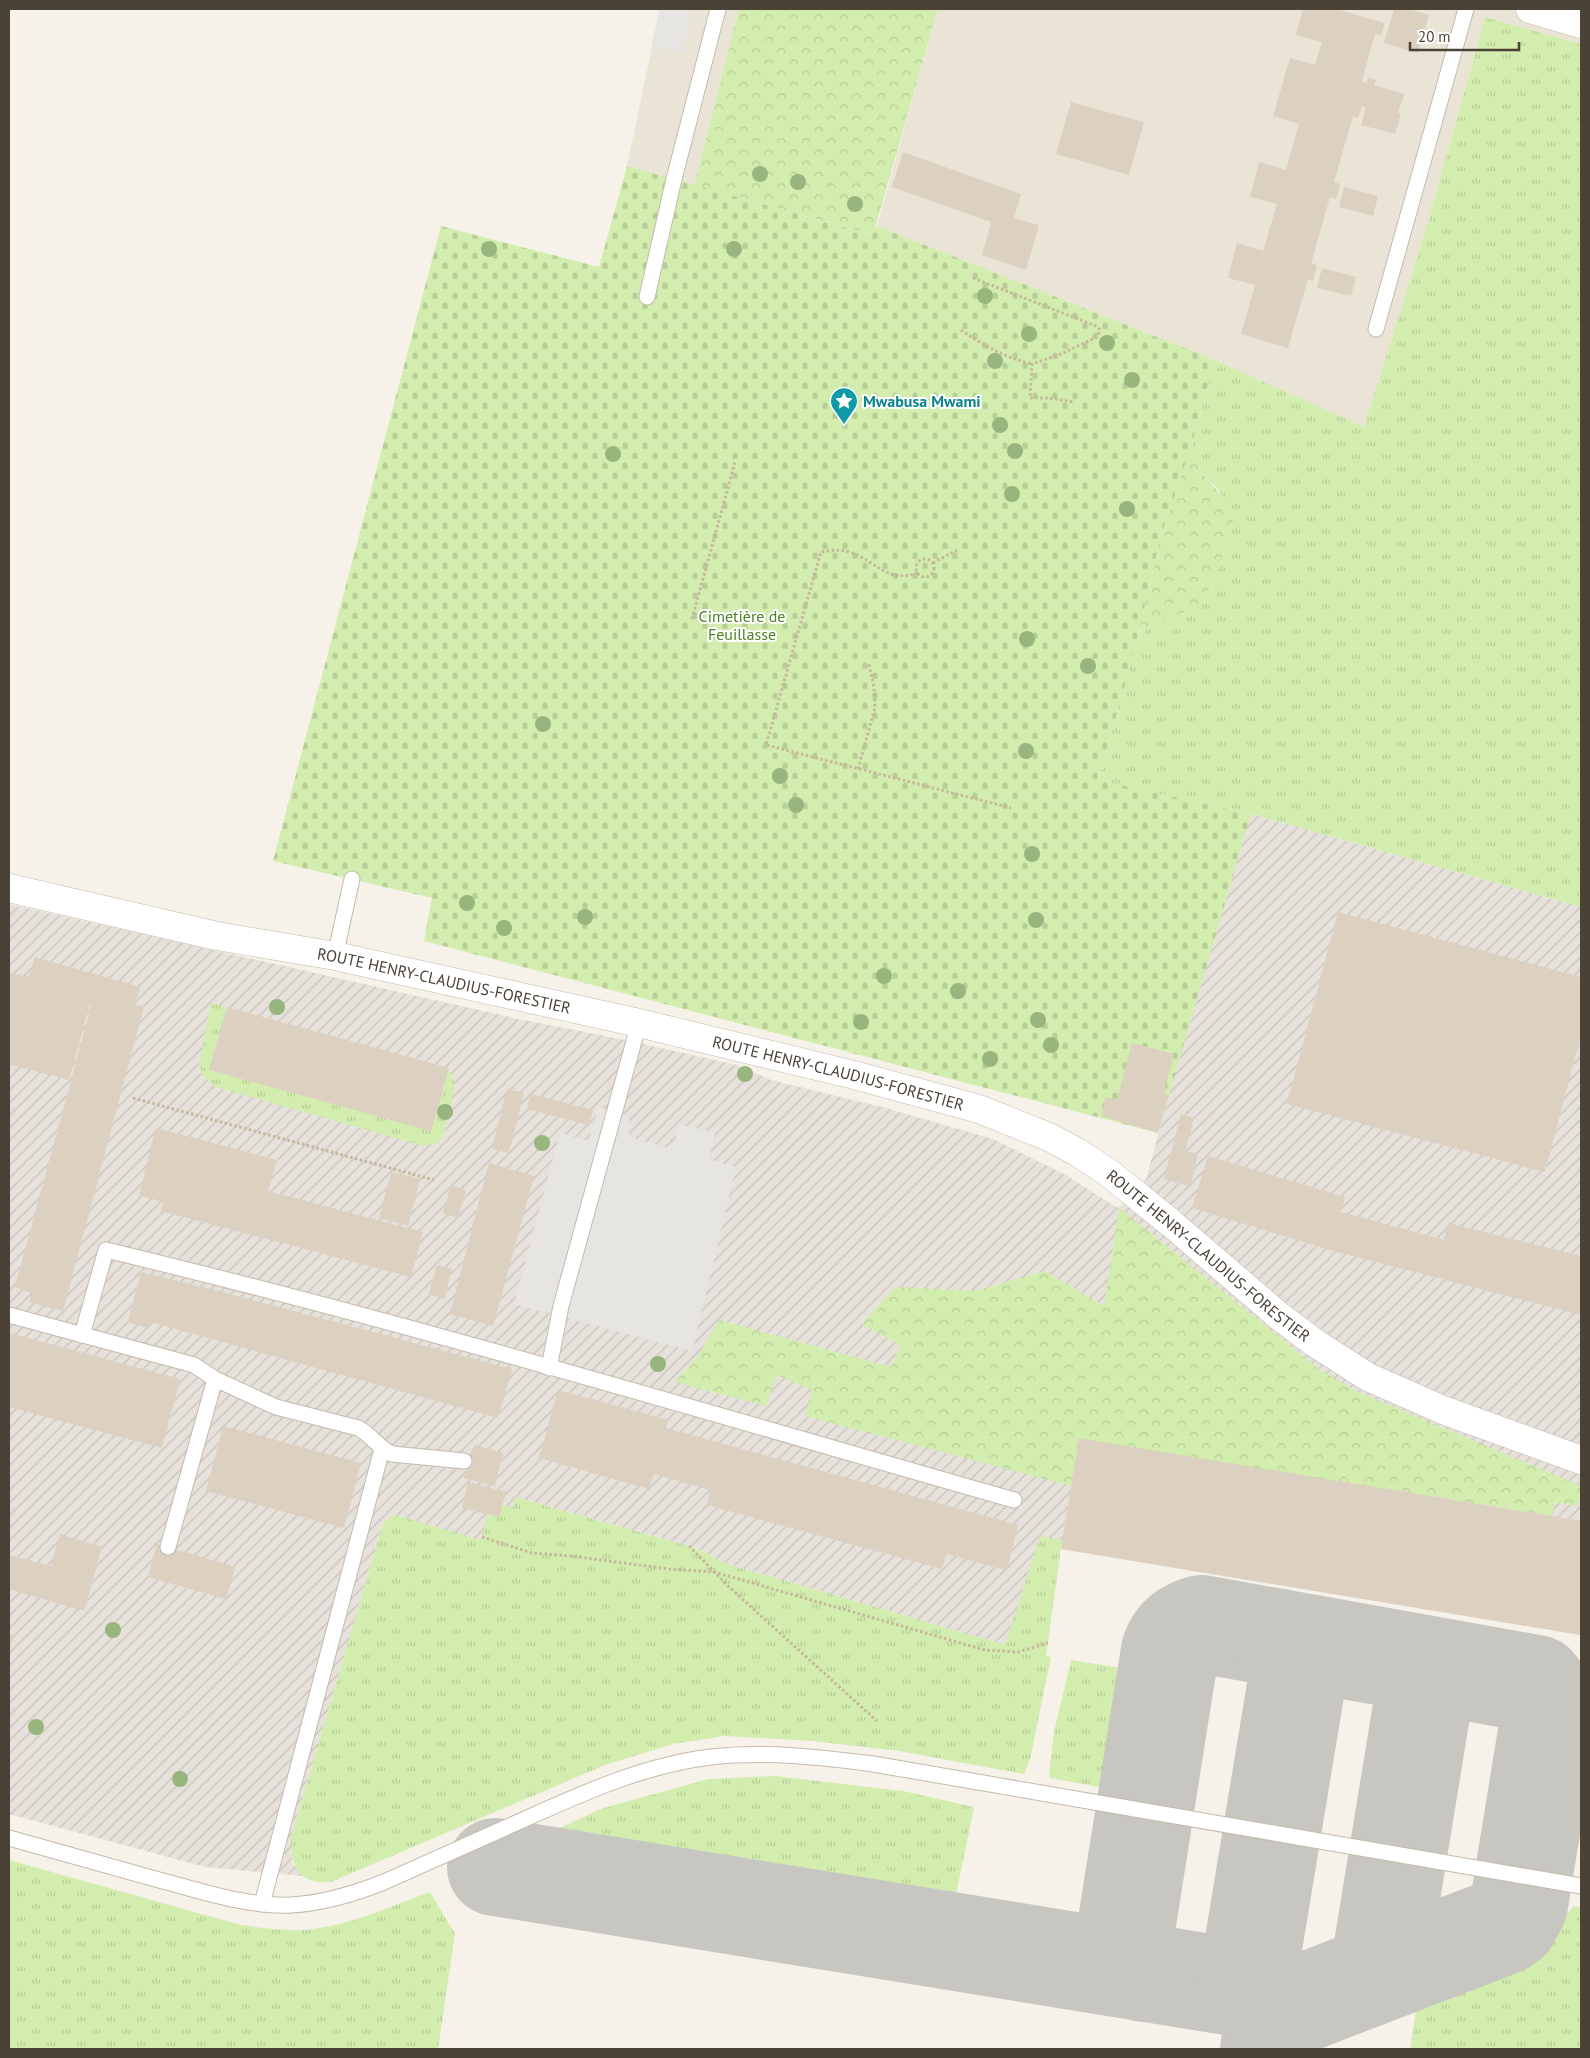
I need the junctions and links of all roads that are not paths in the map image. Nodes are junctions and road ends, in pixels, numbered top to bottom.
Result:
1 (718, 9) edge
2 (1466, 9) edge
3 (1530, 9) edge
4 (1581, 24) edge
5 (647, 297) dead end
6 (1376, 329) dead end
7 (352, 879) dead end
8 (9, 888) edge
9 (335, 956) junction
10 (639, 1023) junction
11 (9, 1315) edge
12 (82, 1335) junction
13 (549, 1368) junction
14 (215, 1379) junction
15 (382, 1450) junction
16 (1581, 1460) edge
17 (464, 1462) dead end
18 (1014, 1500) dead end
19 (168, 1547) dead end
20 (9, 1838) edge
21 (1581, 1886) edge
22 (262, 1904) junction

1 - 5 lane
2 - 6 lane
3 - 4 street
7 - 9 lane
8 - 9 street, ROUTE HENRY-CLAUDIUS-FORESTIER
9 - 10 street, ROUTE HENRY-CLAUDIUS-FORESTIER
10 - 13 lane
10 - 16 street, ROUTE HENRY-CLAUDIUS-FORESTIER
11 - 12 lane
12 - 13 lane
12 - 14 lane
13 - 18 lane
14 - 15 lane
14 - 19 lane
15 - 17 lane
15 - 22 lane
20 - 22 lane
21 - 22 lane

